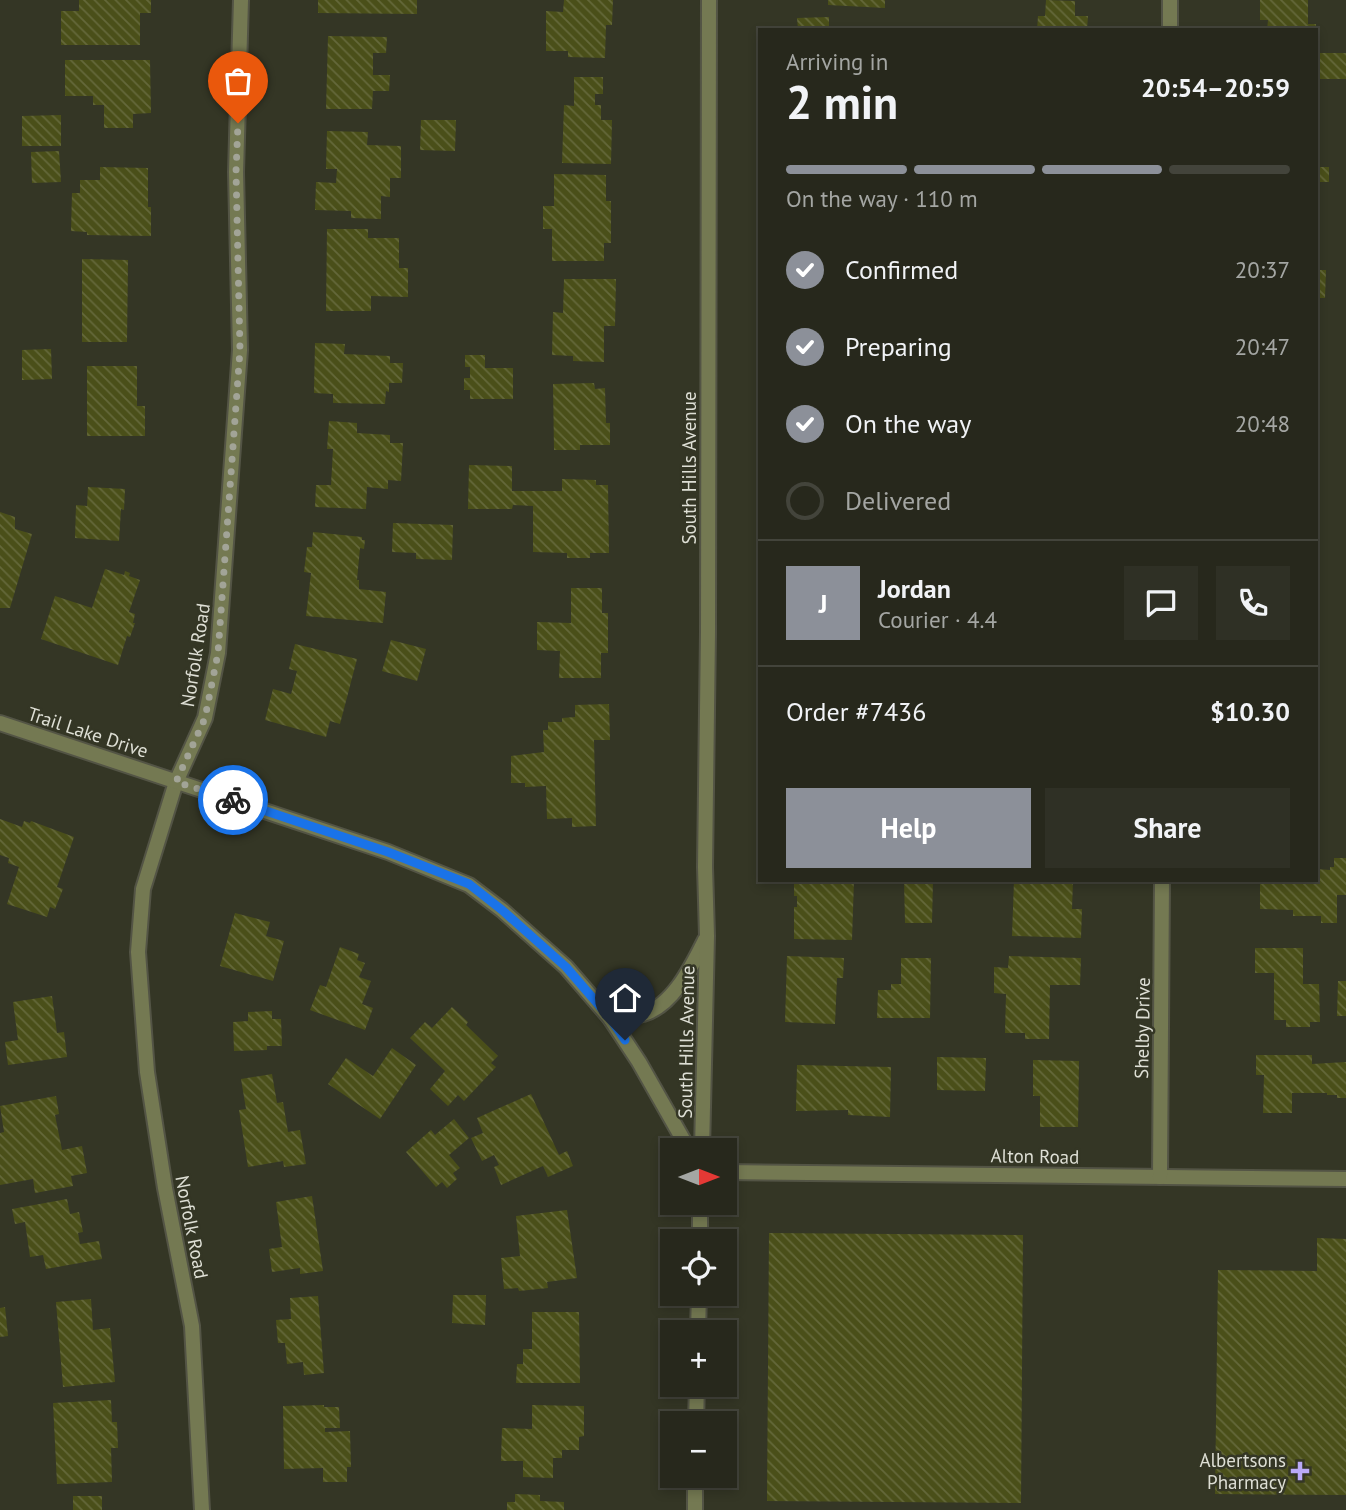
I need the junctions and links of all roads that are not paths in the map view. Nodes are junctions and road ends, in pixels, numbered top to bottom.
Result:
1 (241, 0) edge
2 (709, 0) edge
3 (1170, 0) edge
4 (1170, 28) edge
5 (0, 723) edge
6 (176, 782) junction
7 (1162, 882) edge
8 (707, 936) junction
9 (610, 1018) junction
10 (682, 1138) edge
11 (702, 1138) edge
12 (737, 1172) edge
13 (1160, 1177) junction
14 (1346, 1179) edge
15 (695, 1488) edge
16 (202, 1510) edge
17 (695, 1510) edge

1 - 6 street, Norfolk Road
2 - 8 street, South Hills Avenue
3 - 4 street
5 - 6 street, Trail Lake Drive
6 - 9 street, Trail Lake Drive
6 - 16 street, Norfolk Road
7 - 13 street, Shelby Drive
8 - 9 street, South Hills Avenue
8 - 11 street, South Hills Avenue
9 - 10 street, Trail Lake Drive
12 - 13 street, Alton Road
13 - 14 street, Alton Road
15 - 17 street

